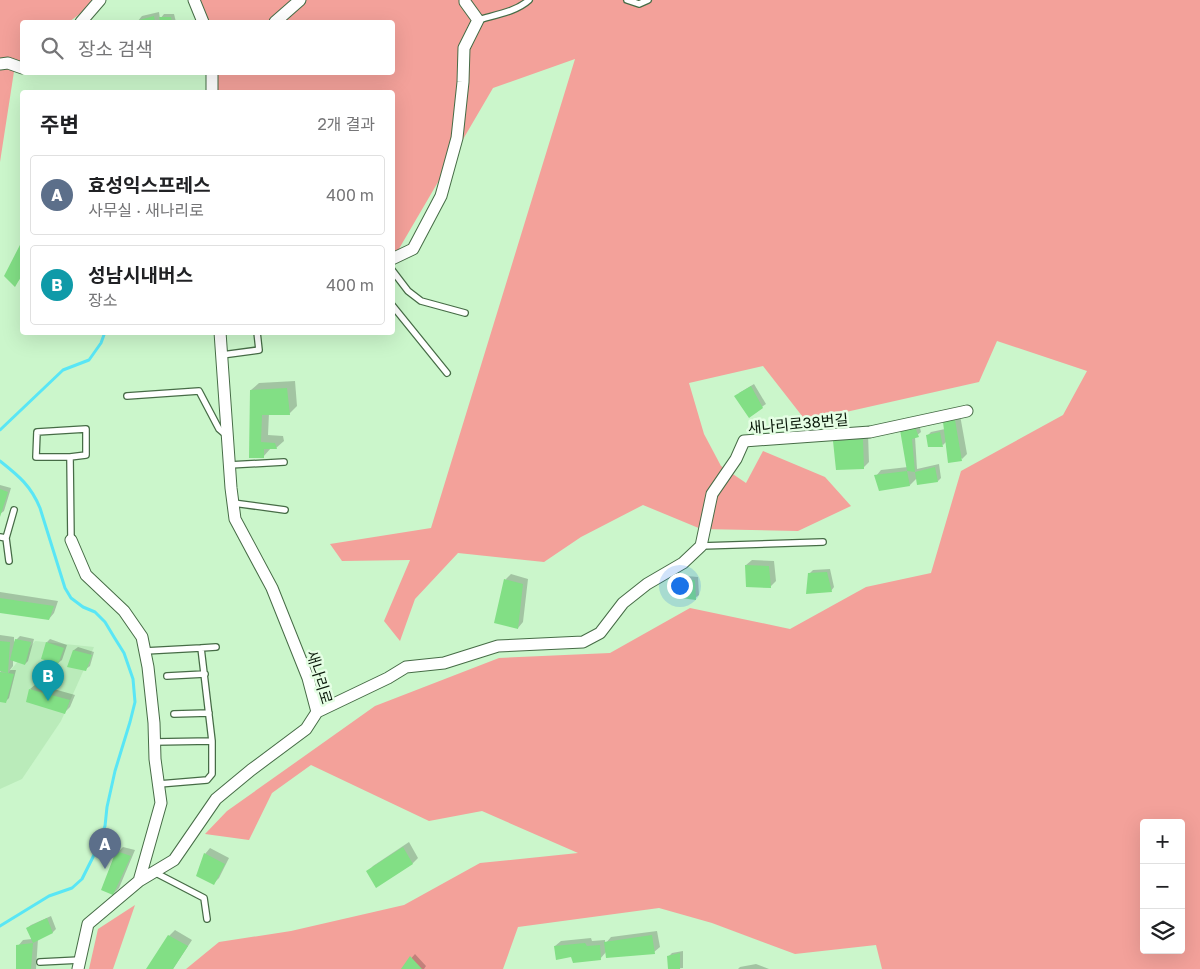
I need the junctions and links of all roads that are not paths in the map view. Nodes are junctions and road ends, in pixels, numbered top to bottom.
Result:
1 (100, 0) edge
2 (194, 0) edge
3 (300, 0) edge
4 (465, 0) edge
5 (529, 0) edge
6 (629, 0) edge
7 (648, 0) edge
8 (83, 20) edge
9 (201, 20) edge
10 (277, 20) edge
11 (478, 20) junction
12 (0, 64) edge
13 (19, 66) edge
14 (212, 75) edge
15 (212, 90) edge
16 (395, 257) edge
17 (395, 273) edge
18 (395, 309) edge
19 (465, 313) dead end
20 (220, 335) edge
21 (256, 335) edge
22 (222, 355) junction
23 (447, 373) dead end
24 (127, 396) dead end
25 (967, 411) dead end
26 (227, 436) junction
27 (70, 457) junction
28 (284, 462) dead end
29 (229, 465) junction
30 (233, 503) junction
31 (14, 510) dead end
32 (285, 510) dead end
33 (3, 538) edge
34 (70, 540) joint
35 (823, 542) dead end
36 (701, 546) junction
37 (9, 561) dead end
38 (216, 647) dead end
39 (201, 648) junction
40 (145, 651) junction
41 (204, 674) junction
42 (167, 676) dead end
43 (317, 712) junction
44 (209, 713) junction
45 (174, 714) dead end
46 (212, 741) junction
47 (154, 742) junction
48 (158, 784) junction
49 (154, 872) junction
50 (140, 881) junction
51 (207, 919) dead end
52 (40, 962) dead end
53 (79, 964) edge

1 - 8 street
2 - 9 street
3 - 10 street
4 - 11 street
5 - 11 lane
6 - 7 lane
11 - 16 street
12 - 13 street
14 - 15 street
17 - 19 lane
18 - 23 lane
20 - 22 street, 새나리로
21 - 22 lane
22 - 26 street, 새나리로
24 - 26 lane
25 - 36 street, 새나리로38번길
26 - 29 street, 새나리로
27 - 27 lane
27 - 34 lane
28 - 29 lane
29 - 30 street, 새나리로
30 - 32 lane
30 - 43 street, 새나리로
31 - 33 lane
33 - 37 lane
34 - 40 street
35 - 36 lane
36 - 43 street
38 - 39 lane
39 - 40 lane
39 - 41 lane
40 - 47 street
41 - 42 lane
41 - 44 lane
43 - 49 street, 새나리로
44 - 45 lane
44 - 46 lane
46 - 47 lane
46 - 48 lane
47 - 48 street
48 - 50 street
49 - 50 street, 새나리로
49 - 51 lane
50 - 53 street, 새나리로
52 - 53 lane

